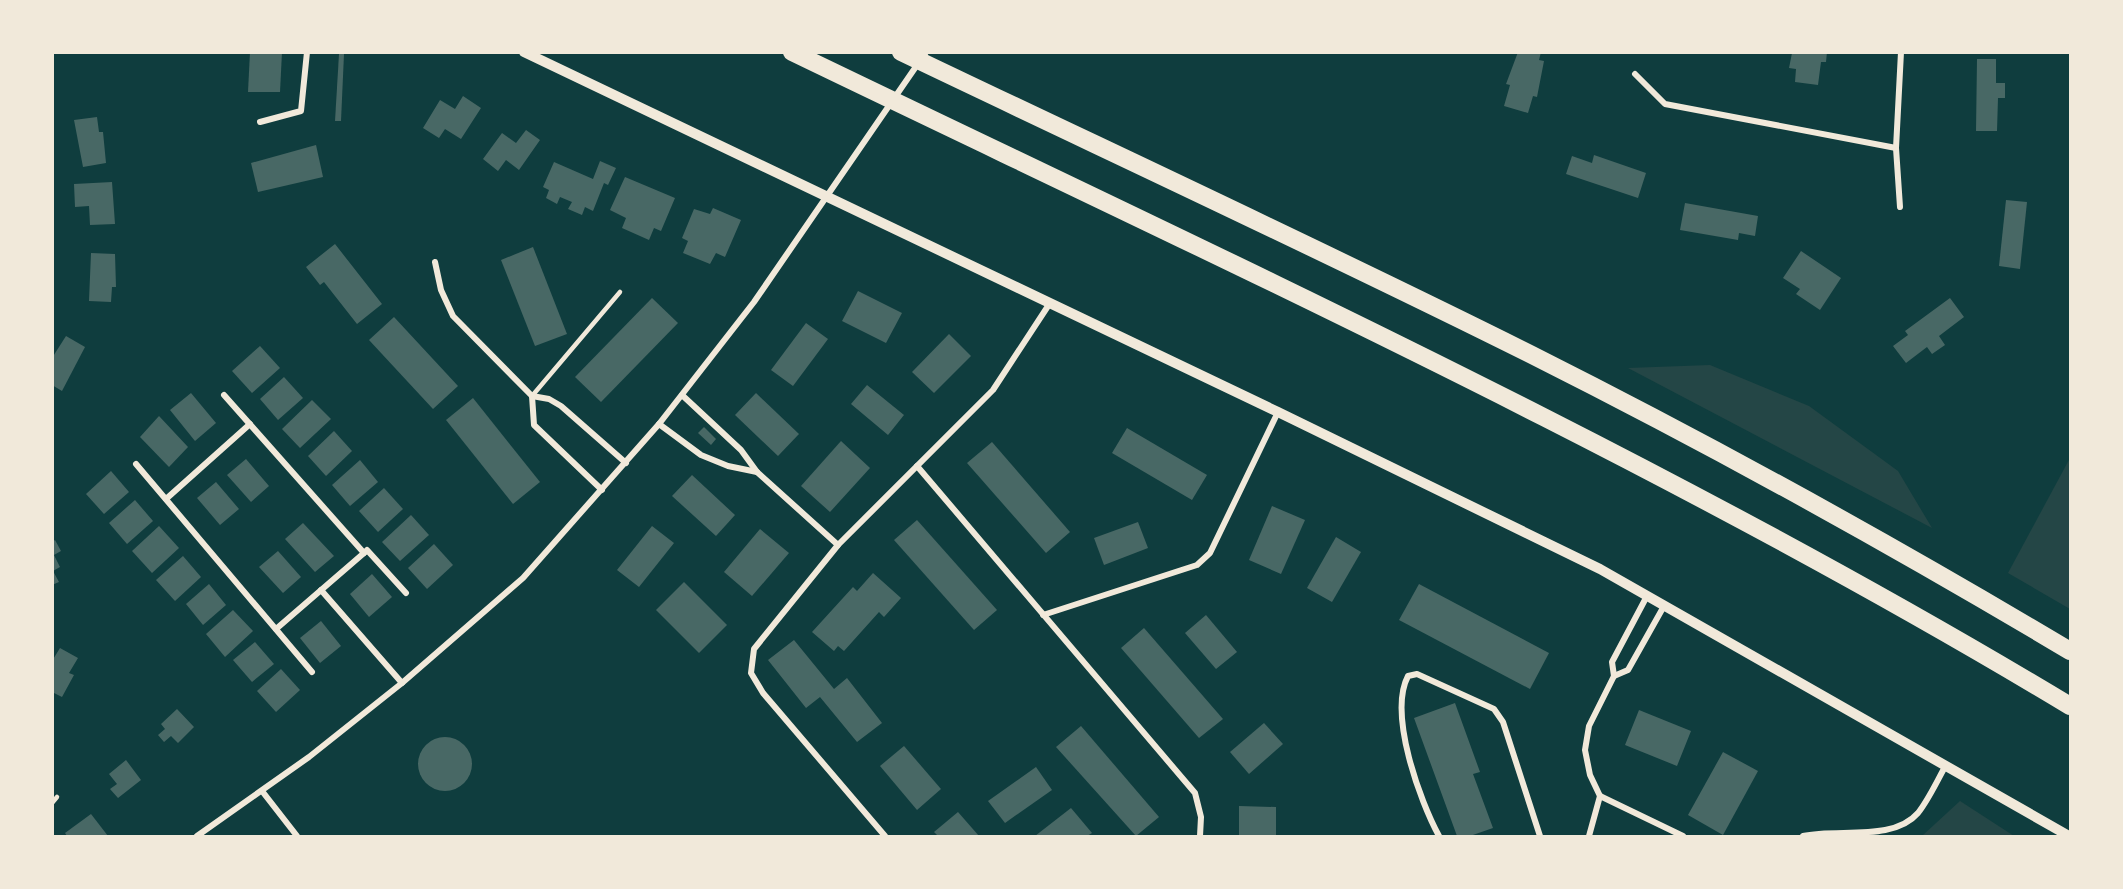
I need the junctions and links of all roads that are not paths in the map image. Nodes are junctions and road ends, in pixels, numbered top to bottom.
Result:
1 (307, 52) edge
2 (524, 52) edge
3 (792, 52) edge
4 (901, 52) edge
5 (926, 52) edge
6 (1901, 52) edge
7 (1635, 74) dead end
8 (260, 122) dead end
9 (1896, 148) junction
10 (826, 196) junction
11 (1900, 207) dead end
12 (435, 262) dead end
13 (620, 291) dead end
14 (1050, 303) junction
15 (224, 395) dead end
16 (682, 395) junction
17 (532, 396) junction
18 (1278, 412) junction
19 (249, 424) junction
20 (659, 424) junction
21 (626, 463) junction
22 (136, 464) dead end
23 (917, 466) junction
24 (757, 472) junction
25 (602, 490) junction
26 (166, 499) junction
27 (838, 545) junction
28 (364, 553) junction
29 (321, 590) junction
30 (406, 593) dead end
31 (1647, 596) junction
32 (1664, 606) junction
33 (1042, 615) junction
34 (276, 629) junction
35 (2070, 651) edge
36 (312, 672) dead end
37 (1614, 676) junction
38 (402, 683) junction
39 (2070, 706) edge
40 (1946, 765) junction
41 (262, 791) junction
42 (1600, 796) junction
43 (57, 797) dead end
44 (52, 803) edge
45 (197, 837) edge
46 (297, 837) edge
47 (885, 837) edge
48 (1200, 837) edge
49 (1439, 837) edge
50 (1540, 837) edge
51 (1589, 837) edge
52 (1683, 837) edge
53 (1803, 837) edge
54 (2069, 837) edge

1 - 8 street
2 - 10 street
3 - 39 highway
4 - 35 highway
5 - 10 street
6 - 9 street
7 - 9 street
9 - 11 street
10 - 14 street
10 - 16 street
12 - 17 street
13 - 17 lane
14 - 18 street
14 - 23 street
15 - 19 street
16 - 20 street
16 - 24 street
17 - 21 street
17 - 25 street
18 - 31 street
18 - 33 street
19 - 26 street
19 - 28 street
20 - 21 street
20 - 24 street
21 - 25 street
22 - 26 street
23 - 27 street
23 - 33 street
24 - 27 street
25 - 38 street
26 - 34 street
27 - 47 street
28 - 29 street
28 - 30 street
29 - 34 street
29 - 38 street
31 - 32 street
31 - 37 street
32 - 37 street
32 - 40 street
33 - 48 street
34 - 36 street
37 - 42 street
38 - 41 street
40 - 53 street
40 - 54 street
41 - 45 street
41 - 46 street
42 - 51 street
42 - 52 street
43 - 44 lane
49 - 50 street

